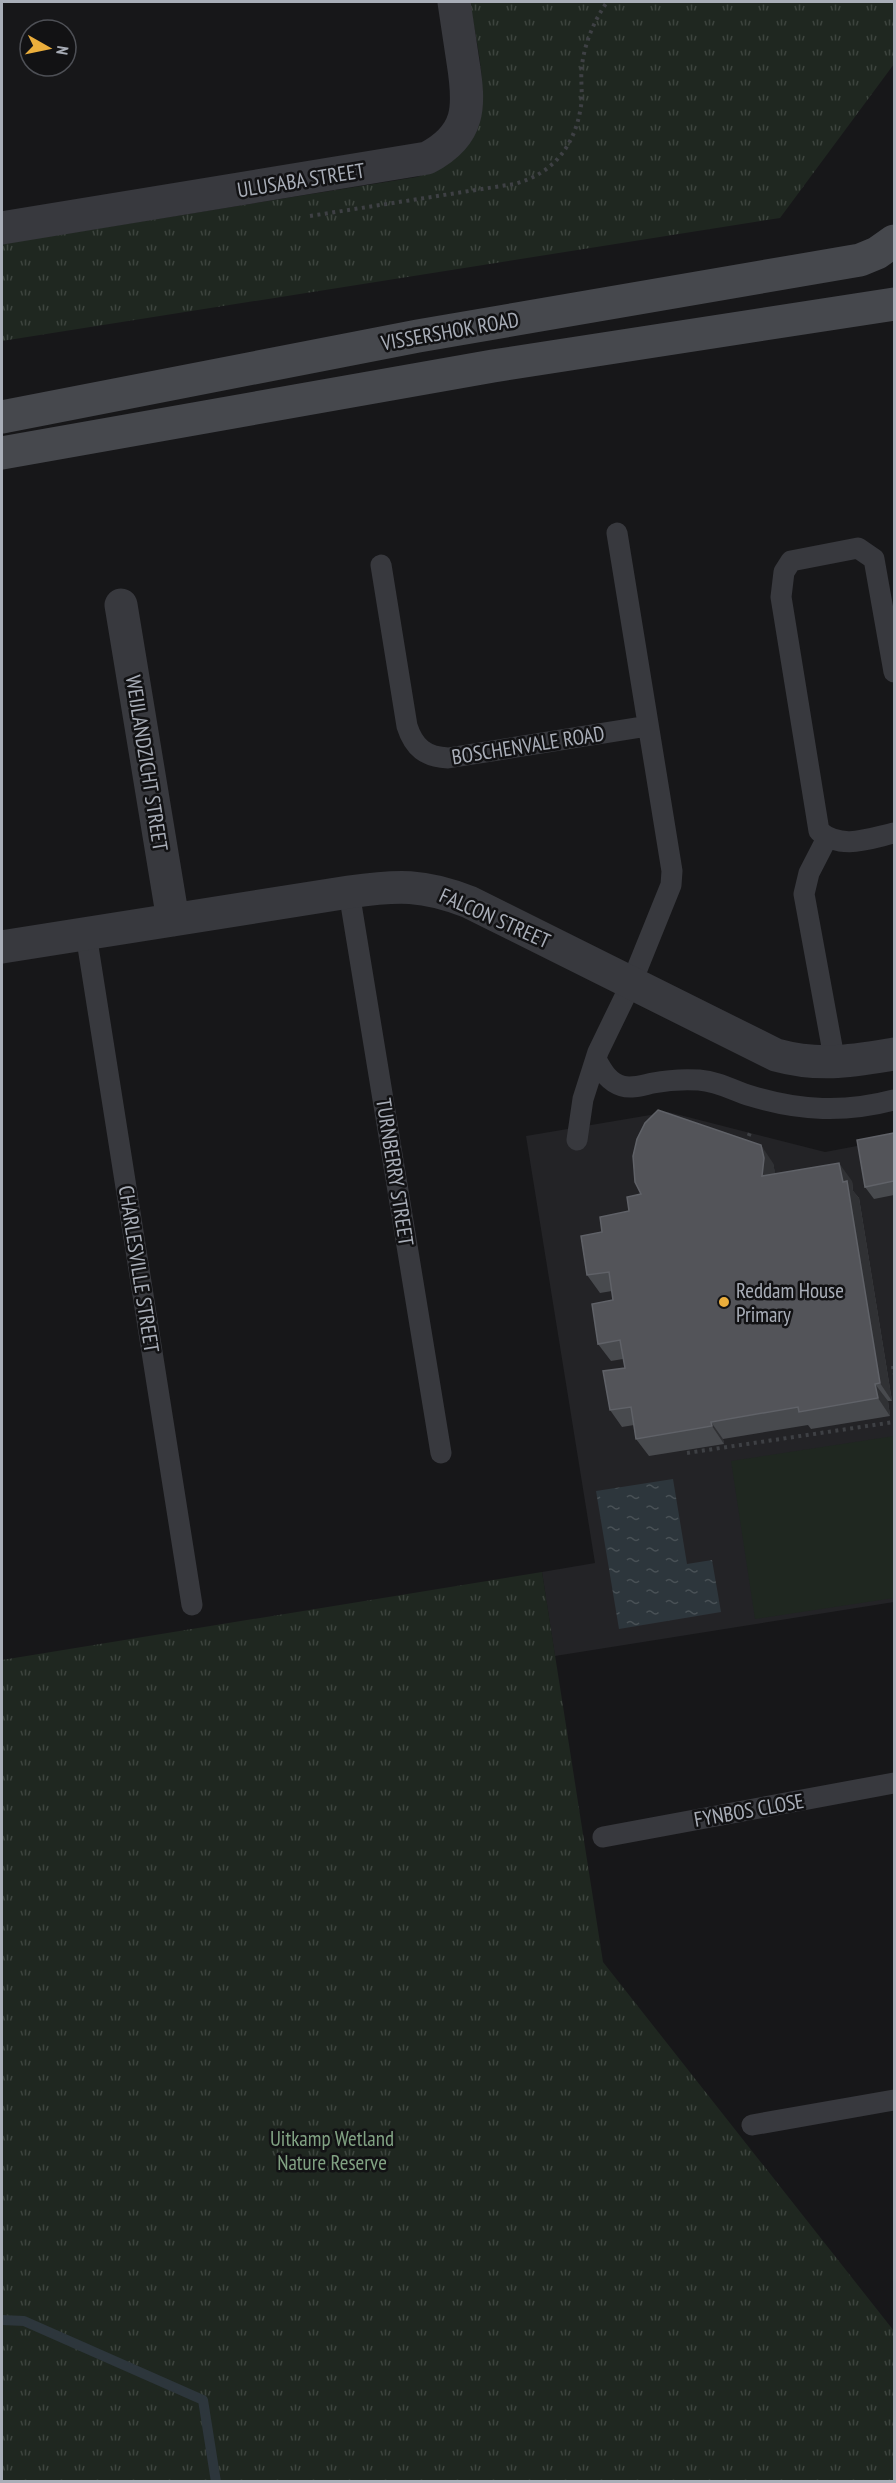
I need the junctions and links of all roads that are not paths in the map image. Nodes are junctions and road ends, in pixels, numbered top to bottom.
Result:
1 (454, 2) edge
2 (2, 228) edge
3 (894, 241) edge
4 (894, 304) edge
5 (2, 417) edge
6 (2, 453) edge
7 (617, 533) dead end
8 (381, 565) dead end
9 (122, 606) dead end
10 (894, 672) edge
11 (648, 726) junction
12 (894, 833) edge
13 (827, 838) junction
14 (350, 892) junction
15 (172, 920) junction
16 (86, 934) junction
17 (2, 948) edge
18 (631, 984) junction
19 (894, 1054) edge
20 (597, 1061) junction
21 (835, 1063) junction
22 (894, 1100) edge
23 (577, 1140) dead end
24 (441, 1453) dead end
25 (192, 1605) dead end
26 (894, 1783) edge
27 (603, 1837) dead end
28 (894, 2100) edge
29 (752, 2125) dead end

1 - 2 street, ULUSABA STREET
3 - 5 main road, VISSERSHOK ROAD
4 - 6 main road, VISSERSHOK ROAD
7 - 11 lane
8 - 11 lane, BOSCHENVALE ROAD
9 - 15 street, WEIJLANDZICHT STREET
10 - 13 lane
11 - 18 lane
12 - 13 lane
13 - 21 lane
14 - 15 street, FALCON STREET
14 - 18 street, FALCON STREET
14 - 24 lane, TURNBERRY STREET
15 - 16 street, FALCON STREET
16 - 17 street, FALCON STREET
16 - 25 lane, CHARLESVILLE STREET
18 - 20 lane
18 - 21 street, FALCON STREET
19 - 21 street, FALCON STREET
20 - 22 lane
20 - 23 lane
26 - 27 lane, FYNBOS CLOSE
28 - 29 lane

